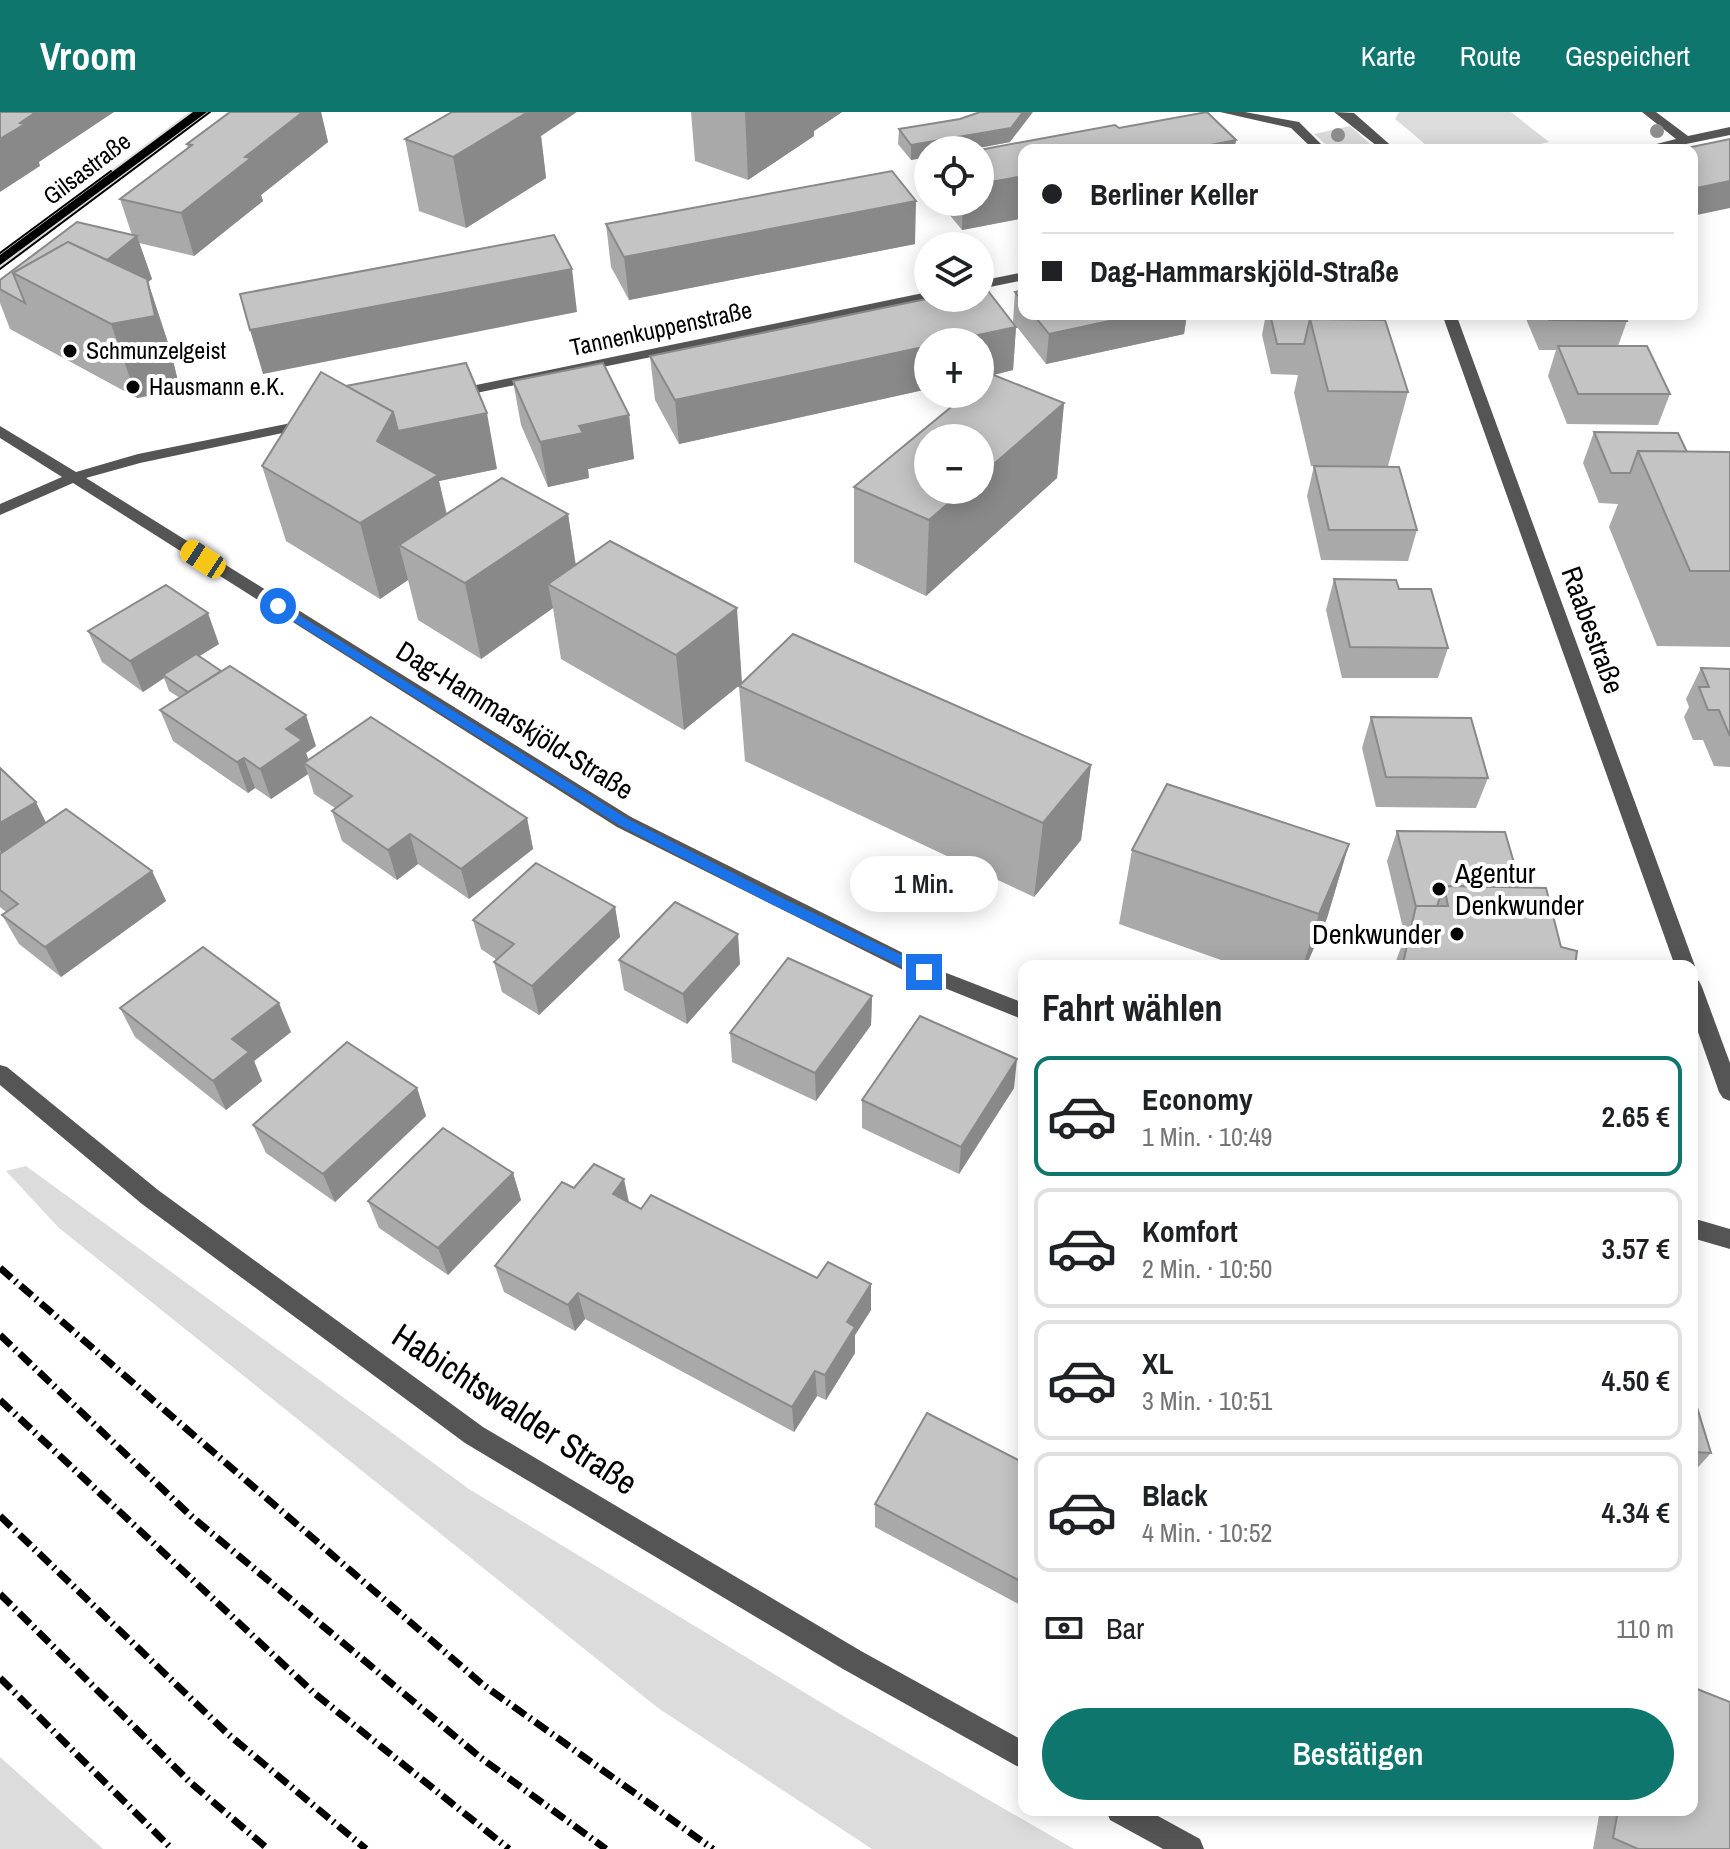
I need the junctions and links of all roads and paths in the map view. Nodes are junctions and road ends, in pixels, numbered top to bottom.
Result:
1 (201, 112) edge
2 (1226, 112) edge
3 (1305, 112) edge
4 (1340, 112) edge
5 (1648, 112) edge
6 (1295, 125) junction
7 (1730, 131) edge
8 (1686, 140) junction
9 (1315, 144) edge
10 (1383, 144) edge
11 (1667, 144) edge
12 (0, 261) edge
13 (1018, 277) edge
14 (994, 282) edge
15 (914, 299) edge
16 (1451, 320) edge
17 (439, 397) edge
18 (330, 419) edge
19 (0, 431) edge
20 (74, 477) junction
21 (0, 510) edge
22 (1683, 960) edge
23 (1698, 1004) edge
24 (1018, 1010) edge
25 (0, 1073) edge
26 (1730, 1092) edge
27 (1698, 1230) edge
28 (1730, 1239) edge
29 (1018, 1753) edge
30 (1131, 1816) edge
31 (1190, 1849) edge

1 - 12 main road, Gilsastraße
2 - 6 street
3 - 6 street
4 - 10 street
5 - 8 street
6 - 9 street
7 - 8 street
8 - 11 street
13 - 14 street
15 - 17 street, Tannenkuppenstraße
16 - 22 street, Raabestraße
18 - 20 street
19 - 20 street, Dag-Hammarskjöld-Straße
20 - 21 street
20 - 24 street, Dag-Hammarskjöld-Straße
23 - 26 street
25 - 29 street, Habichtswalder Straße
27 - 28 street
30 - 31 street

